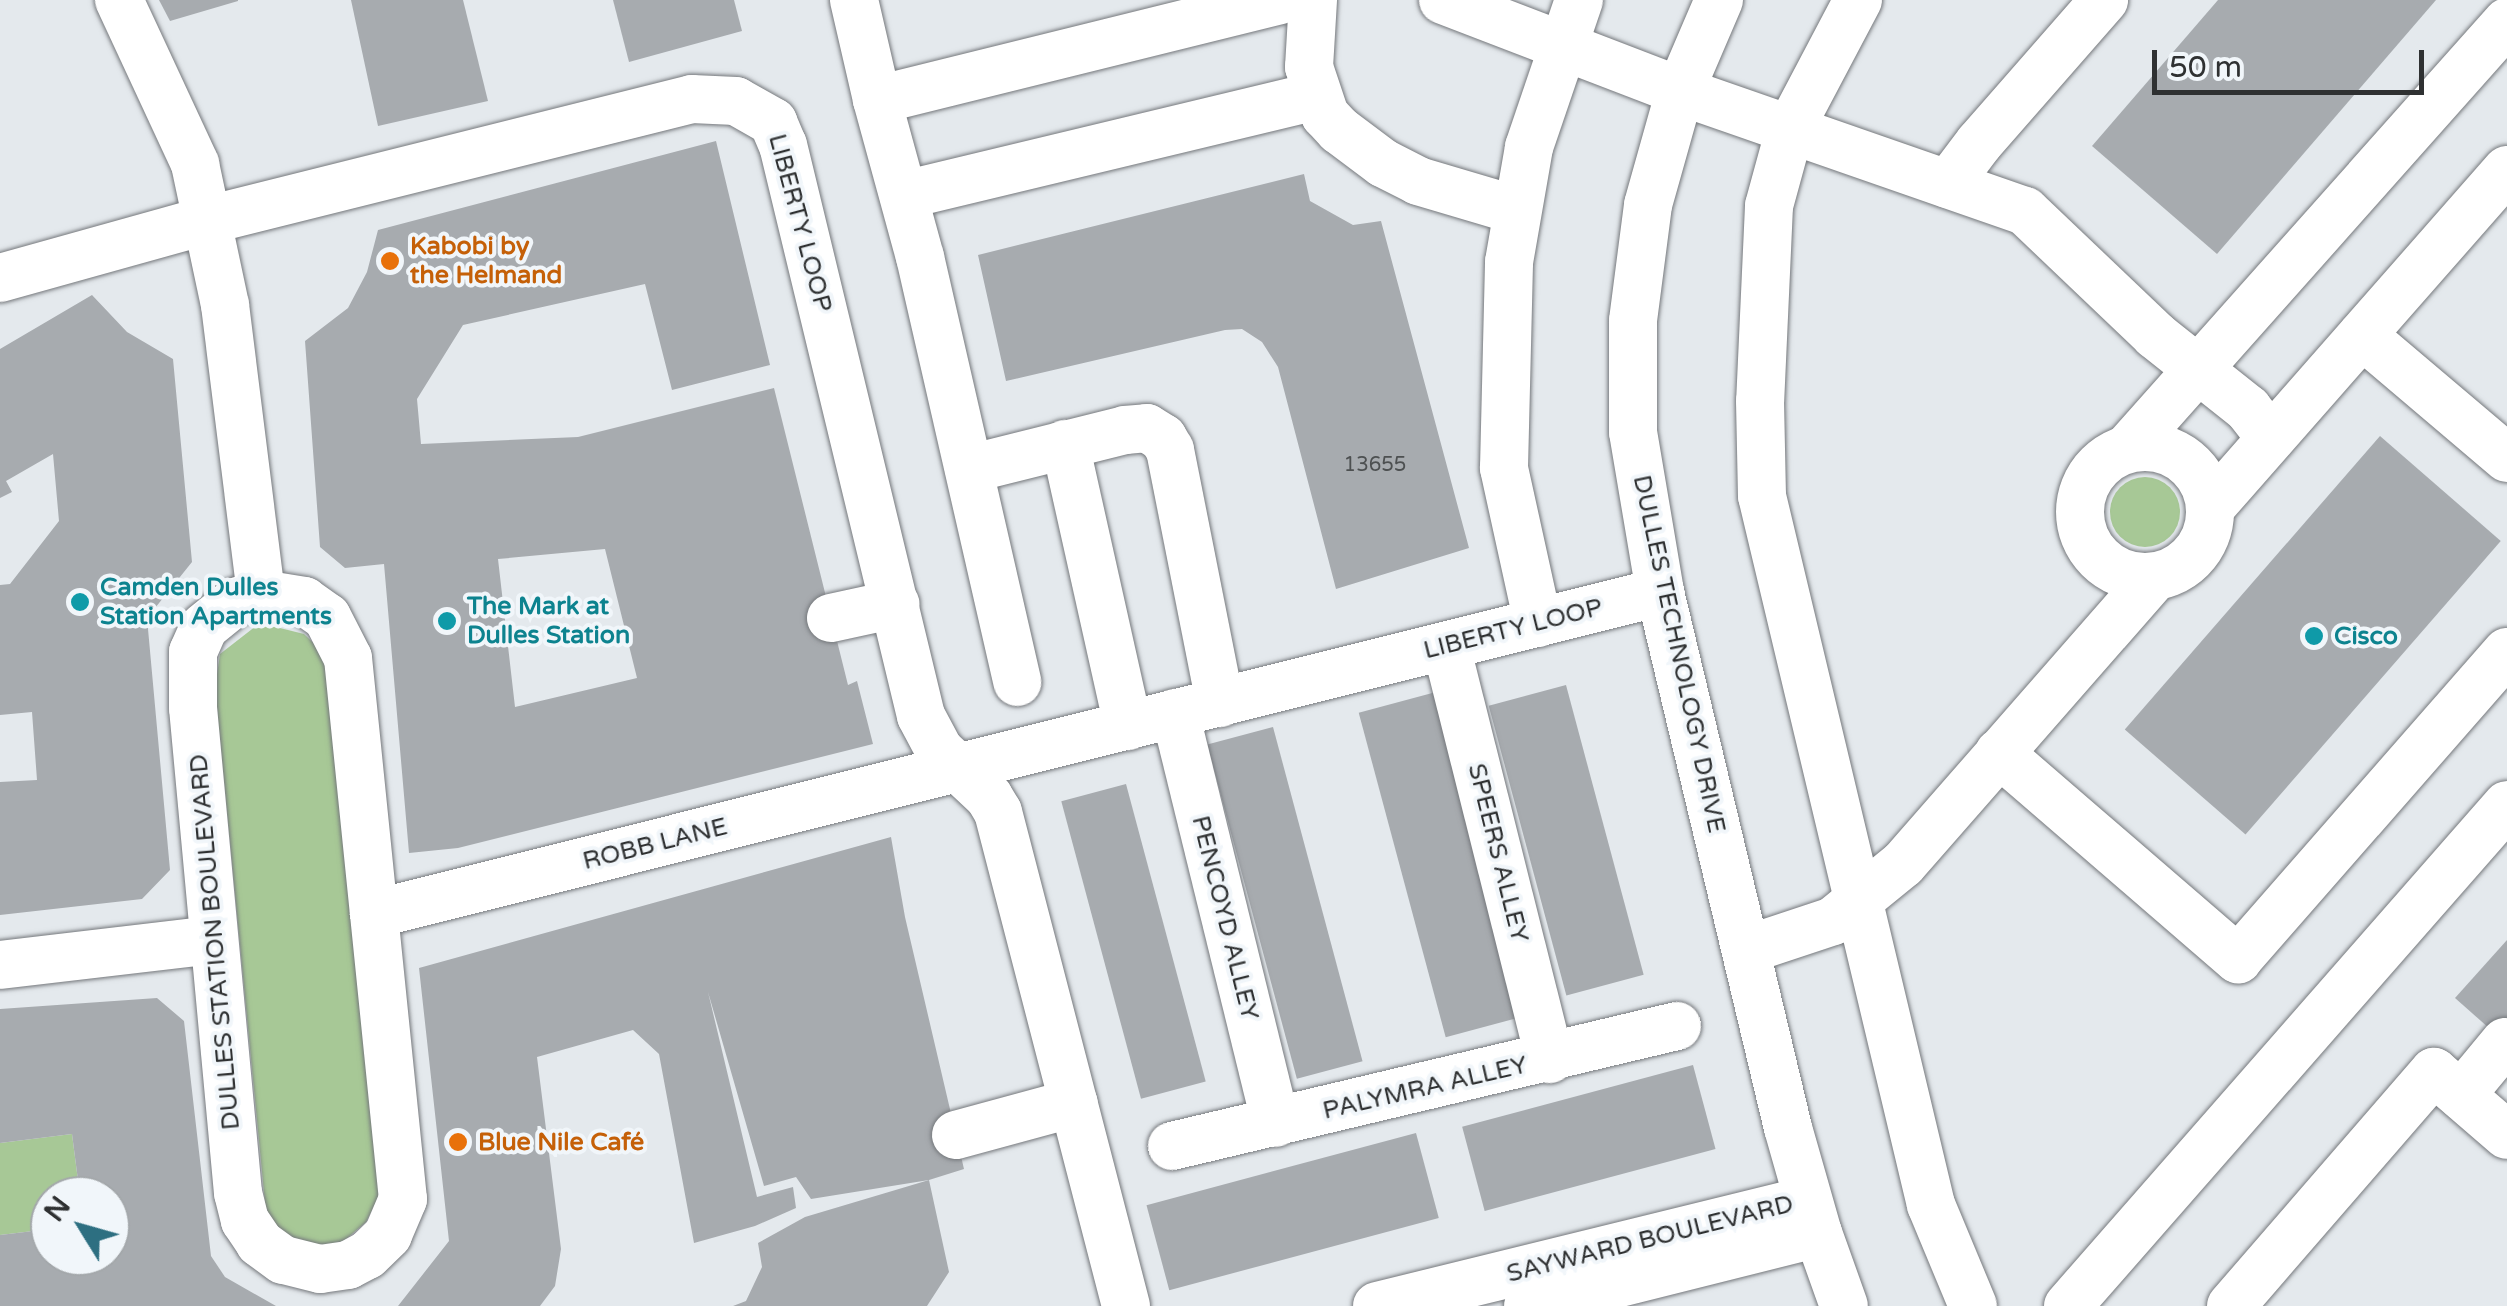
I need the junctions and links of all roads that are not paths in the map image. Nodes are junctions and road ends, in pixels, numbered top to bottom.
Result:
1 (119, 0) edge
2 (854, 0) edge
3 (1280, 0) edge
4 (1313, 0) edge
5 (1443, 0) edge
6 (1579, 0) edge
7 (1719, 0) edge
8 (1858, 0) edge
9 (2104, 0) edge
10 (1168, 14) edge
11 (2507, 22) edge
12 (1563, 46) junction
13 (1680, 91) junction
14 (1317, 96) junction
15 (878, 100) junction
16 (1790, 129) junction
17 (2507, 170) edge
18 (1948, 184) junction
19 (904, 195) junction
20 (1516, 210) junction
21 (204, 220) junction
22 (0, 278) edge
23 (2362, 334) junction
24 (2198, 370) junction
25 (2271, 438) junction
26 (1065, 444) junction
27 (2128, 448) junction
28 (2507, 458) edge
29 (969, 468) junction
30 (2210, 508) junction
31 (2154, 577) junction
32 (1660, 592) junction
33 (261, 594) junction
34 (895, 604) junction
35 (831, 618) dead end
36 (1538, 623) junction
37 (1446, 646) junction
38 (2507, 652) edge
39 (1018, 682) dead end
40 (1197, 708) junction
41 (1128, 726) junction
42 (2000, 752) junction
43 (947, 772) junction
44 (2507, 805) edge
45 (1859, 904) junction
46 (374, 914) junction
47 (214, 940) junction
48 (1746, 950) junction
49 (0, 964) edge
50 (1677, 1026) dead end
51 (2505, 1042) edge
52 (1550, 1060) junction
53 (2460, 1095) junction
54 (1074, 1103) junction
55 (1276, 1123) junction
56 (956, 1135) dead end
57 (2507, 1135) edge
58 (1172, 1146) dead end
59 (1812, 1216) junction
60 (333, 1287) edge
61 (1126, 1306) edge
62 (1377, 1306) edge
63 (1528, 1306) edge
64 (1844, 1306) edge
65 (1974, 1306) edge
66 (2068, 1306) edge
67 (2231, 1306) edge

1 - 21 street
2 - 15 street
3 - 10 street
4 - 14 street
5 - 12 street
6 - 12 street
7 - 13 street, DULLES TECHNOLOGY DRIVE
8 - 16 street
9 - 18 street
10 - 15 street
11 - 24 street
12 - 13 street
12 - 20 street
13 - 16 street
13 - 32 street, DULLES TECHNOLOGY DRIVE
14 - 19 street
14 - 20 street
15 - 19 street
16 - 18 street
16 - 45 street
17 - 23 street
18 - 24 street
19 - 29 street
20 - 36 street
21 - 22 street, LIBERTY LOOP
21 - 33 street
21 - 34 street, LIBERTY LOOP
23 - 25 street
23 - 28 street
24 - 25 street
24 - 27 street
25 - 30 street
26 - 29 street, PENCOYD ALLEY
26 - 40 street, PENCOYD ALLEY
26 - 41 street
27 - 30 street
27 - 31 street
29 - 39 street
30 - 31 street
31 - 42 street
32 - 36 street, LIBERTY LOOP
32 - 48 street, DULLES TECHNOLOGY DRIVE
33 - 46 street, DULLES STATION BOULEVARD
33 - 47 street, DULLES STATION BOULEVARD
34 - 35 street
34 - 43 street, LIBERTY LOOP
36 - 37 street, LIBERTY LOOP
37 - 40 street, LIBERTY LOOP
37 - 52 street, SPEERS ALLEY
38 - 42 street
40 - 41 street, LIBERTY LOOP
40 - 55 street, PENCOYD ALLEY
41 - 43 street, LIBERTY LOOP
42 - 45 street
43 - 46 street, ROBB LANE
43 - 54 street, LIBERTY LOOP
44 - 66 street
45 - 48 street
45 - 65 street
46 - 60 street, DULLES STATION BOULEVARD
47 - 49 street
47 - 60 street, DULLES STATION BOULEVARD
48 - 59 street, DULLES TECHNOLOGY DRIVE
50 - 52 street, PALYMRA ALLEY
51 - 53 street
52 - 55 street, PALYMRA ALLEY
53 - 57 street
53 - 67 street
54 - 56 street
54 - 61 street, LIBERTY LOOP
55 - 58 street, PALYMRA ALLEY
59 - 62 street, SAYWARD BOULEVARD
59 - 63 street, SAYWARD BOULEVARD
59 - 64 street, DULLES TECHNOLOGY DRIVE

